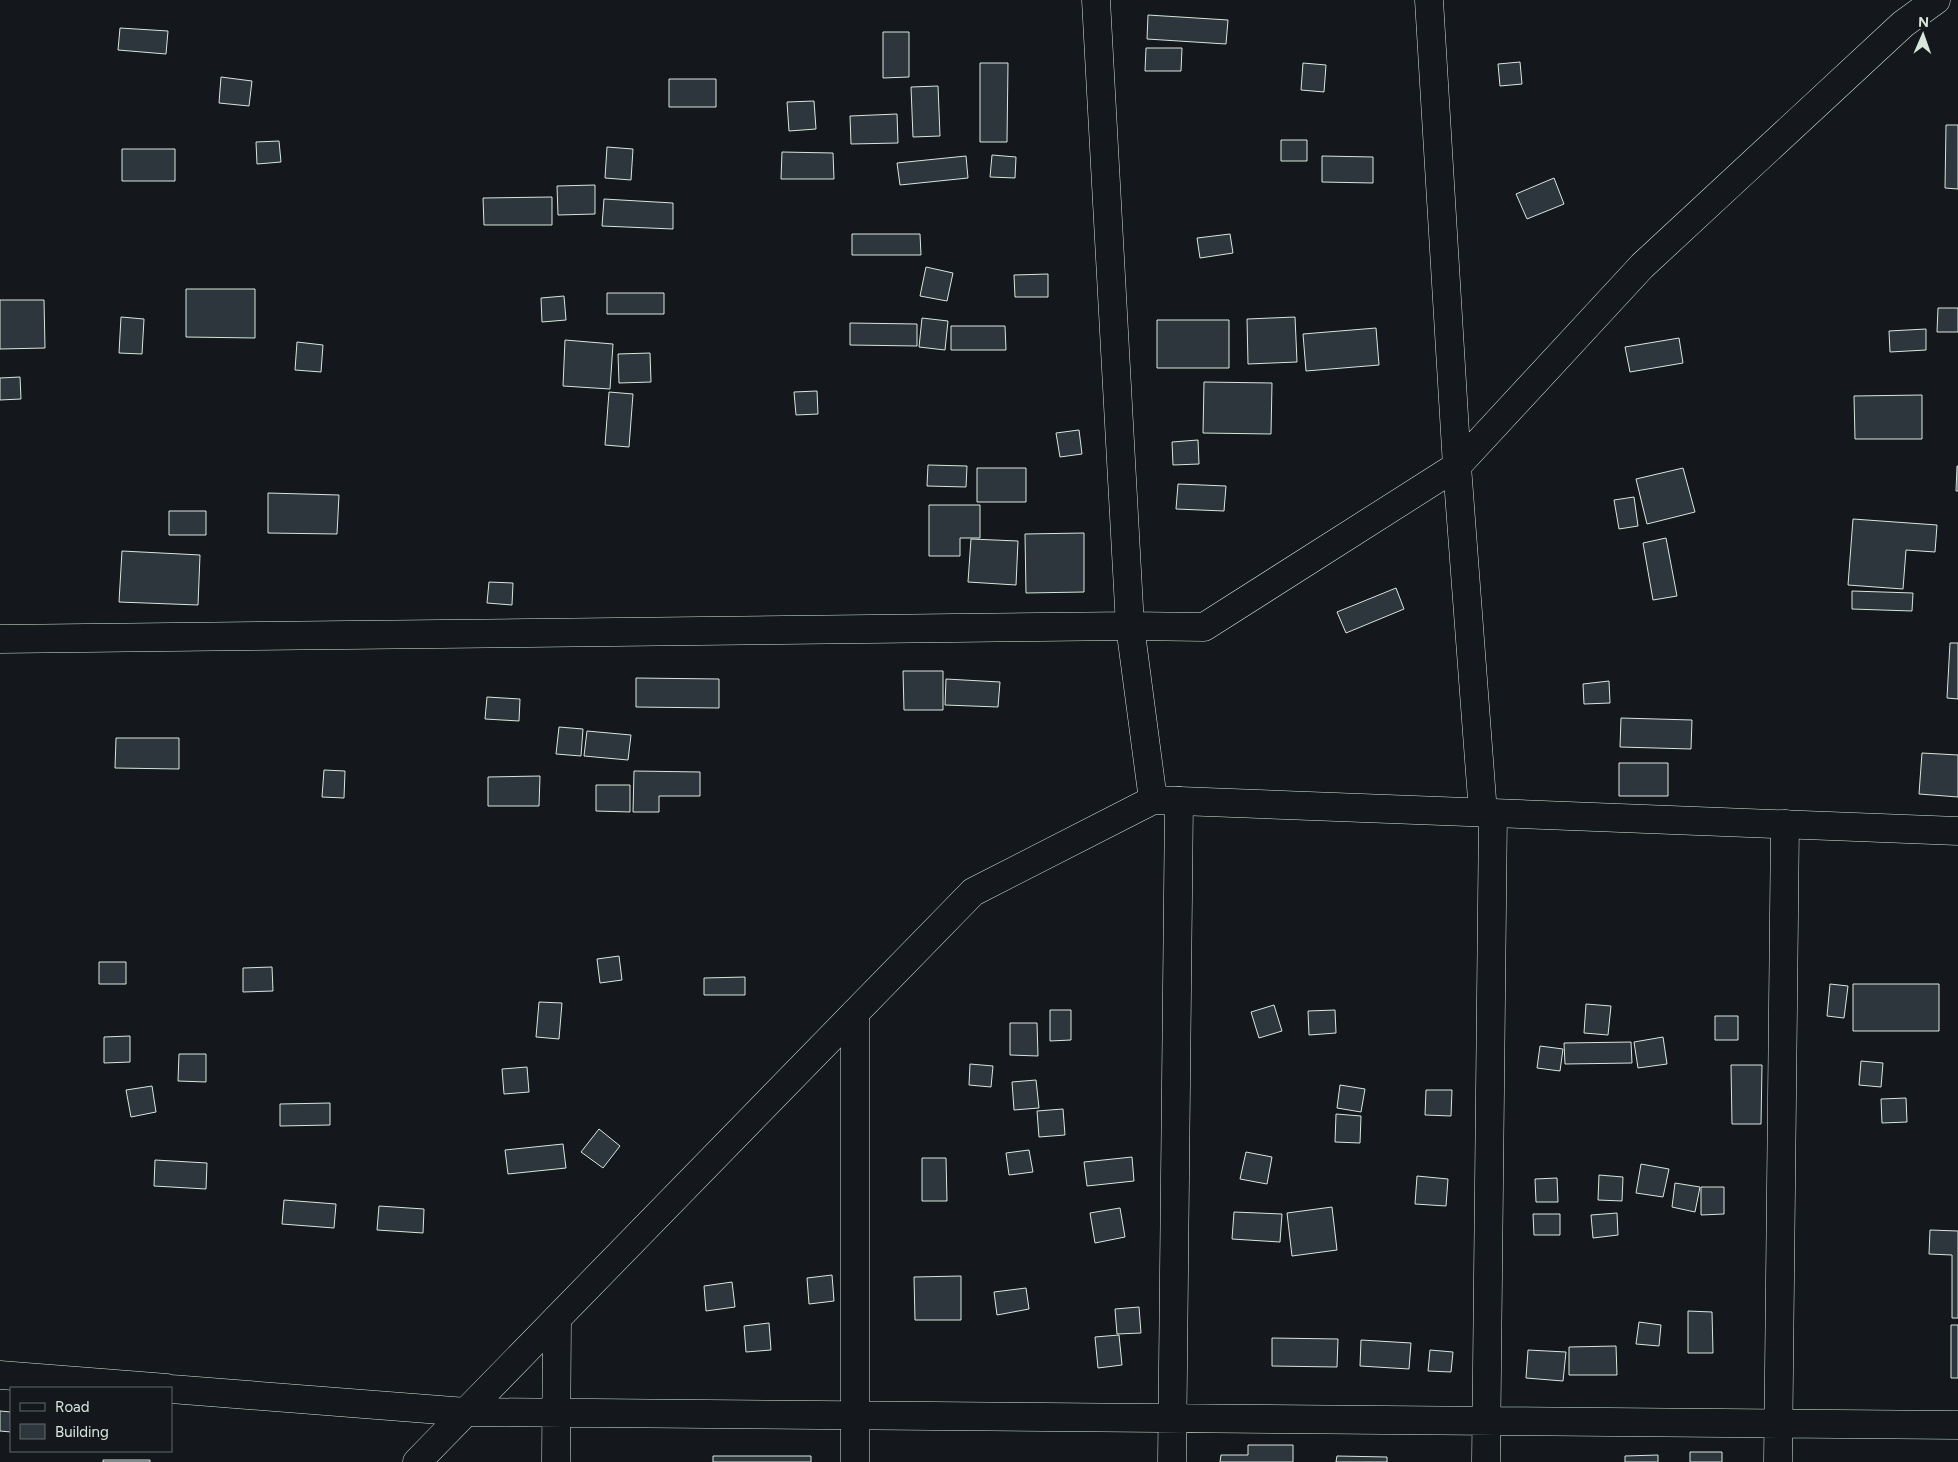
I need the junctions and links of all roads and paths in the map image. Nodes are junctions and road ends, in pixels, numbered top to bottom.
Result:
1 (1096, 0) edge
2 (1429, 0) edge
3 (1936, 0) edge
4 (1457, 466) junction
5 (1130, 626) junction
6 (0, 639) edge
7 (1166, 800) junction
8 (1488, 813) junction
9 (1785, 824) junction
10 (1958, 831) edge
11 (855, 1013) junction
12 (557, 1319) junction
13 (0, 1375) edge
14 (154, 1387) edge
15 (172, 1389) edge
16 (466, 1412) junction
17 (556, 1413) junction
18 (855, 1415) junction
19 (1172, 1418) junction
20 (1486, 1421) junction
21 (1778, 1424) junction
22 (1958, 1425) edge
23 (418, 1462) edge
24 (556, 1462) edge
25 (855, 1462) edge
26 (1172, 1462) edge
27 (1486, 1462) edge
28 (1778, 1462) edge

1 - 5 street
2 - 4 street
3 - 4 street
4 - 5 street
4 - 8 street
5 - 6 street
5 - 7 street
7 - 8 street
7 - 11 street
7 - 19 street
8 - 9 street
8 - 20 street
9 - 10 street
9 - 21 street
11 - 12 street
11 - 18 street
12 - 16 street
12 - 17 street
13 - 14 street
15 - 16 street
16 - 17 street
16 - 23 street
17 - 18 street
17 - 24 street
18 - 19 street
18 - 25 street
19 - 20 street
19 - 26 street
20 - 21 street
20 - 27 street
21 - 22 street
21 - 28 street

